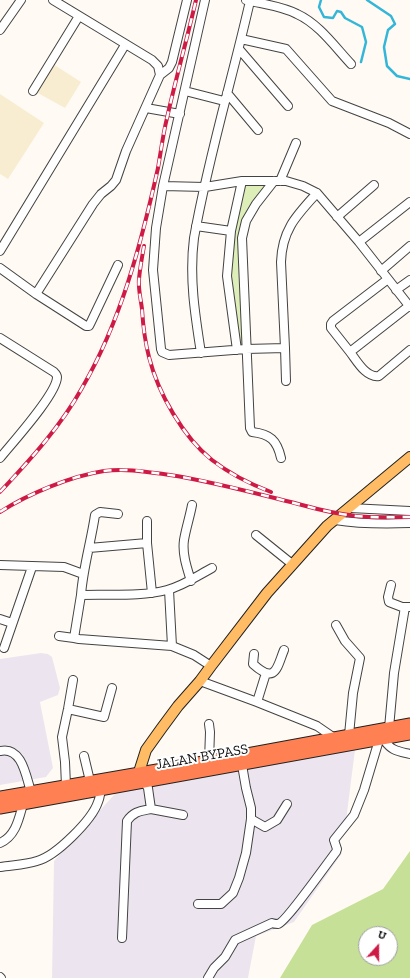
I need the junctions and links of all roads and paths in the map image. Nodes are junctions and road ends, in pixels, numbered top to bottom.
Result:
1 (21, 0) edge
2 (53, 0) edge
3 (187, 0) edge
4 (205, 0) edge
5 (248, 0) edge
6 (268, 3) edge
7 (79, 16) junction
8 (0, 30) edge
9 (241, 39) junction
10 (125, 45) junction
11 (239, 49) junction
12 (351, 64) dead end
13 (160, 75) junction
14 (33, 91) dead end
15 (185, 91) junction
16 (227, 93) junction
17 (224, 101) junction
18 (288, 106) dead end
19 (146, 108) junction
20 (180, 114) junction
21 (258, 130) dead end
22 (410, 134) edge
23 (296, 143) dead end
24 (242, 181) junction
25 (277, 181) junction
26 (374, 185) dead end
27 (163, 186) junction
28 (205, 187) junction
29 (317, 193) junction
30 (410, 202) edge
31 (337, 217) junction
32 (196, 226) junction
33 (231, 231) junction
34 (359, 242) junction
35 (410, 246) edge
36 (0, 251) edge
37 (118, 265) dead end
38 (0, 268) edge
39 (381, 271) junction
40 (388, 279) junction
41 (410, 280) edge
42 (396, 290) junction
43 (36, 294) junction
44 (410, 307) edge
45 (0, 338) edge
46 (285, 348) junction
47 (237, 350) junction
48 (246, 350) junction
49 (410, 350) edge
50 (350, 352) junction
51 (201, 353) junction
52 (286, 381) dead end
53 (410, 457) edge
54 (0, 458) edge
55 (281, 458) dead end
56 (192, 505) dead end
57 (350, 508) junction
58 (410, 511) edge
59 (118, 514) dead end
60 (335, 520) junction
61 (147, 521) dead end
62 (410, 523) edge
63 (256, 535) dead end
64 (147, 543) junction
65 (90, 548) junction
66 (292, 564) junction
67 (0, 565) edge
68 (32, 567) junction
69 (212, 568) dead end
70 (83, 574) junction
71 (191, 581) junction
72 (391, 586) dead end
73 (169, 590) junction
74 (152, 593) junction
75 (81, 595) junction
76 (408, 607) edge
77 (0, 619) edge
78 (12, 623) junction
79 (336, 624) dead end
80 (60, 636) dead end
81 (74, 638) junction
82 (172, 646) junction
83 (4, 648) dead end
84 (284, 650) dead end
85 (254, 654) dead end
86 (211, 666) junction
87 (266, 673) junction
88 (73, 680) dead end
89 (200, 681) junction
90 (112, 688) dead end
91 (257, 702) junction
92 (68, 709) junction
93 (209, 724) dead end
94 (410, 724) edge
95 (389, 728) junction
96 (410, 734) edge
97 (349, 735) junction
98 (333, 737) junction
99 (382, 740) junction
100 (0, 751) edge
101 (410, 754) edge
102 (84, 756) dead end
103 (209, 761) junction
104 (242, 765) junction
105 (139, 772) junction
106 (90, 781) junction
107 (145, 782) junction
108 (66, 786) junction
109 (101, 790) junction
110 (31, 792) junction
111 (0, 797) edge
112 (23, 804) junction
113 (287, 804) dead end
114 (0, 808) edge
115 (151, 809) junction
116 (182, 815) dead end
117 (252, 819) junction
118 (0, 843) edge
119 (0, 867) edge
120 (198, 904) dead end
121 (122, 938) dead end
122 (208, 978) edge

1 - 8 street
2 - 7 street
3 - 13 street
4 - 15 street
5 - 6 street
5 - 9 street
6 - 12 street
7 - 10 street
7 - 14 street
9 - 11 street
9 - 22 street
10 - 13 street
10 - 36 street
11 - 16 street
11 - 18 street
13 - 19 street
15 - 17 street
15 - 20 street
16 - 17 street
16 - 21 street
17 - 28 street
19 - 20 street
19 - 43 street
20 - 27 street
23 - 25 street
24 - 25 street
24 - 28 street
24 - 33 street
25 - 29 street
25 - 48 street
26 - 31 street
27 - 28 street
27 - 51 street
28 - 32 street
29 - 31 street
29 - 46 street
30 - 34 street
31 - 34 street
32 - 33 street
32 - 51 street
33 - 47 street
34 - 39 street
35 - 39 street
37 - 43 street
38 - 43 street
39 - 40 street
40 - 42 street
40 - 50 street
41 - 42 street
42 - 44 street
44 - 50 street
45 - 54 street
46 - 48 street
46 - 52 street
47 - 48 street
47 - 51 street
48 - 55 street
49 - 50 street
53 - 57 main road
56 - 71 street
57 - 58 street
57 - 60 main road
59 - 65 street
60 - 62 street
60 - 66 main road
61 - 64 street
63 - 66 street
64 - 65 street
64 - 74 street
65 - 70 street
66 - 86 main road
67 - 68 street
68 - 70 street
68 - 78 street
69 - 71 street
70 - 75 street
71 - 73 street
72 - 76 street
73 - 74 street
73 - 82 street
74 - 75 street
75 - 81 street
76 - 95 street
77 - 78 street
78 - 83 street
79 - 97 street
80 - 81 street
81 - 82 street
82 - 86 street
84 - 87 street
85 - 87 street
86 - 89 main road
87 - 91 street
88 - 92 street
89 - 91 street
89 - 105 main road
90 - 92 street
91 - 98 street
92 - 108 street
93 - 103 street
94 - 95 highway, JALAN BYPASS
95 - 97 highway, JALAN BYPASS
96 - 99 highway, JALAN BYPASS
97 - 98 highway, JALAN BYPASS
98 - 103 highway, JALAN BYPASS
99 - 101 street
99 - 104 highway, JALAN BYPASS
99 - 122 street
100 - 110 street
102 - 106 street
103 - 105 highway, JALAN BYPASS
104 - 107 highway, JALAN BYPASS
104 - 117 street
105 - 106 highway, JALAN BYPASS
105 - 107 main road
106 - 108 highway, JALAN BYPASS
107 - 109 highway, JALAN BYPASS
107 - 115 street
108 - 110 highway, JALAN BYPASS
109 - 112 highway, JALAN BYPASS
109 - 119 street
110 - 111 highway, JALAN BYPASS
112 - 114 highway, JALAN BYPASS
112 - 118 street
113 - 117 street
115 - 116 street
115 - 121 street
117 - 120 street

